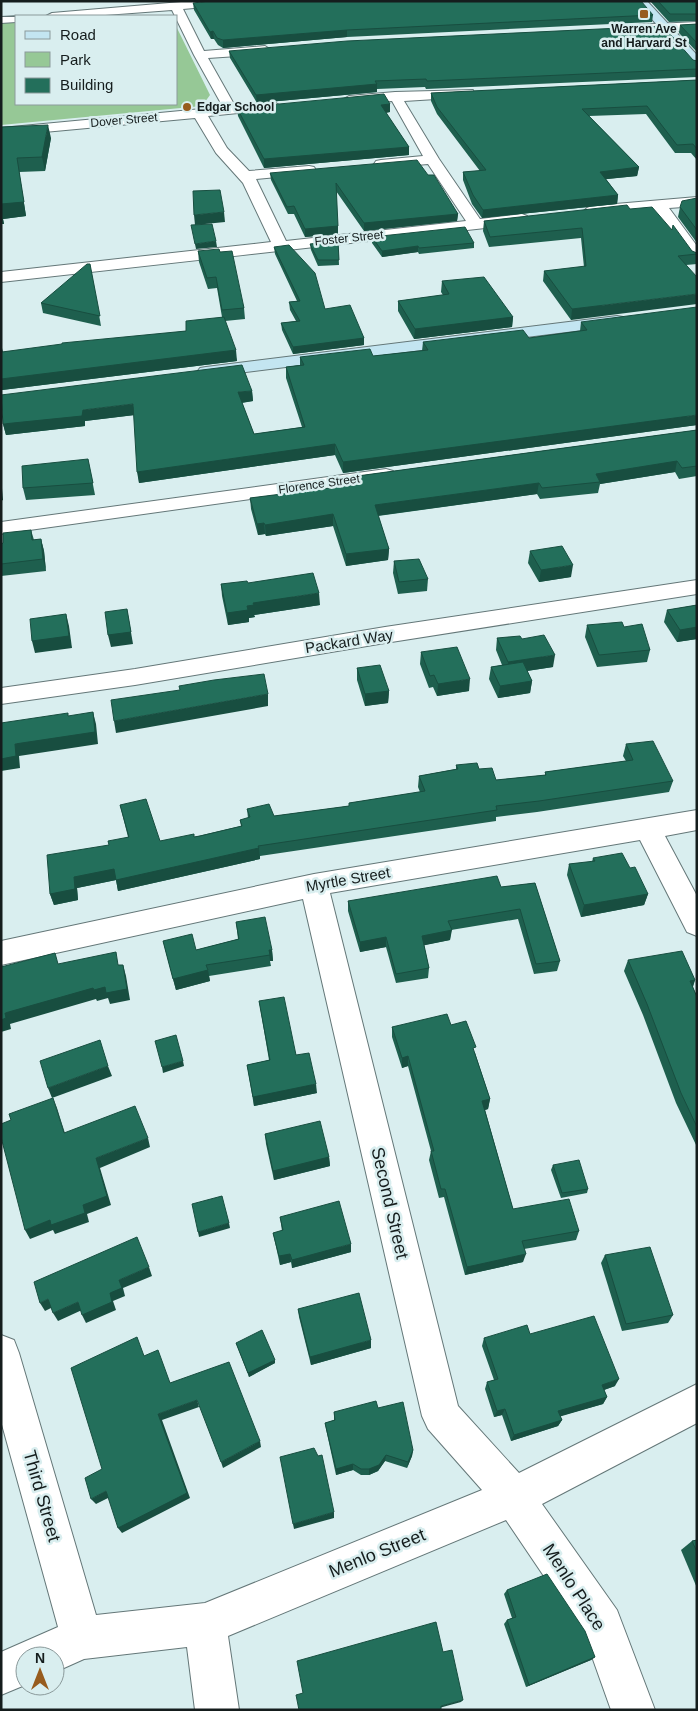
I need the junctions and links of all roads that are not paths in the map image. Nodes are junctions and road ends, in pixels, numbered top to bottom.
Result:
1 (238, 1) edge
2 (641, 1) edge
3 (219, 2) edge
4 (176, 6) junction
5 (64, 15) edge
6 (15, 19) edge
7 (1, 20) edge
8 (697, 26) edge
9 (665, 28) junction
10 (621, 30) edge
11 (278, 49) edge
12 (200, 55) junction
13 (697, 63) edge
14 (484, 92) edge
15 (395, 96) junction
16 (337, 101) edge
17 (289, 105) edge
18 (231, 110) junction
19 (199, 113) junction
20 (1, 132) edge
21 (432, 159) junction
22 (364, 166) edge
23 (325, 169) edge
24 (246, 176) junction
25 (697, 201) edge
26 (658, 204) junction
27 (582, 212) edge
28 (534, 218) edge
29 (476, 224) junction
30 (280, 245) junction
31 (697, 257) edge
32 (1, 277) edge
33 (638, 318) edge
34 (187, 374) edge
35 (403, 473) edge
36 (1, 528) edge
37 (697, 587) edge
38 (1, 696) edge
39 (697, 820) edge
40 (647, 828) junction
41 (314, 885) junction
42 (697, 924) edge
43 (1, 953) edge
44 (1, 1353) edge
45 (697, 1404) edge
46 (514, 1497) junction
47 (205, 1624) junction
48 (82, 1638) junction
49 (64, 1646) edge
50 (15, 1668) edge
51 (1, 1674) edge
52 (217, 1710) edge
53 (633, 1710) edge

1 - 3 street
2 - 9 street
3 - 4 street
4 - 5 street
4 - 12 street
6 - 7 street
8 - 9 street
9 - 10 street
9 - 13 street
11 - 12 street
12 - 18 street
14 - 15 street
15 - 16 street
15 - 21 street
17 - 18 street, Dover Street
18 - 19 street, Dover Street
19 - 20 street, Dover Street
19 - 24 street
21 - 22 street
21 - 29 street
23 - 24 street
24 - 30 street
25 - 26 street
26 - 27 street
26 - 31 street
28 - 29 street, Foster Street
29 - 30 street, Foster Street
30 - 32 street, Foster Street
33 - 34 street
35 - 36 street, Florence Street
37 - 38 street, Packard Way
39 - 40 street, Myrtle Street
40 - 41 street, Myrtle Street
40 - 42 street
41 - 43 street, Myrtle Street
41 - 46 street, Second Street
44 - 48 street, Third Street
45 - 46 street, Menlo Street
46 - 47 street, Menlo Street
46 - 53 street, Menlo Place
47 - 48 street, Menlo Street
47 - 52 street
48 - 49 street, Menlo Street
50 - 51 street

